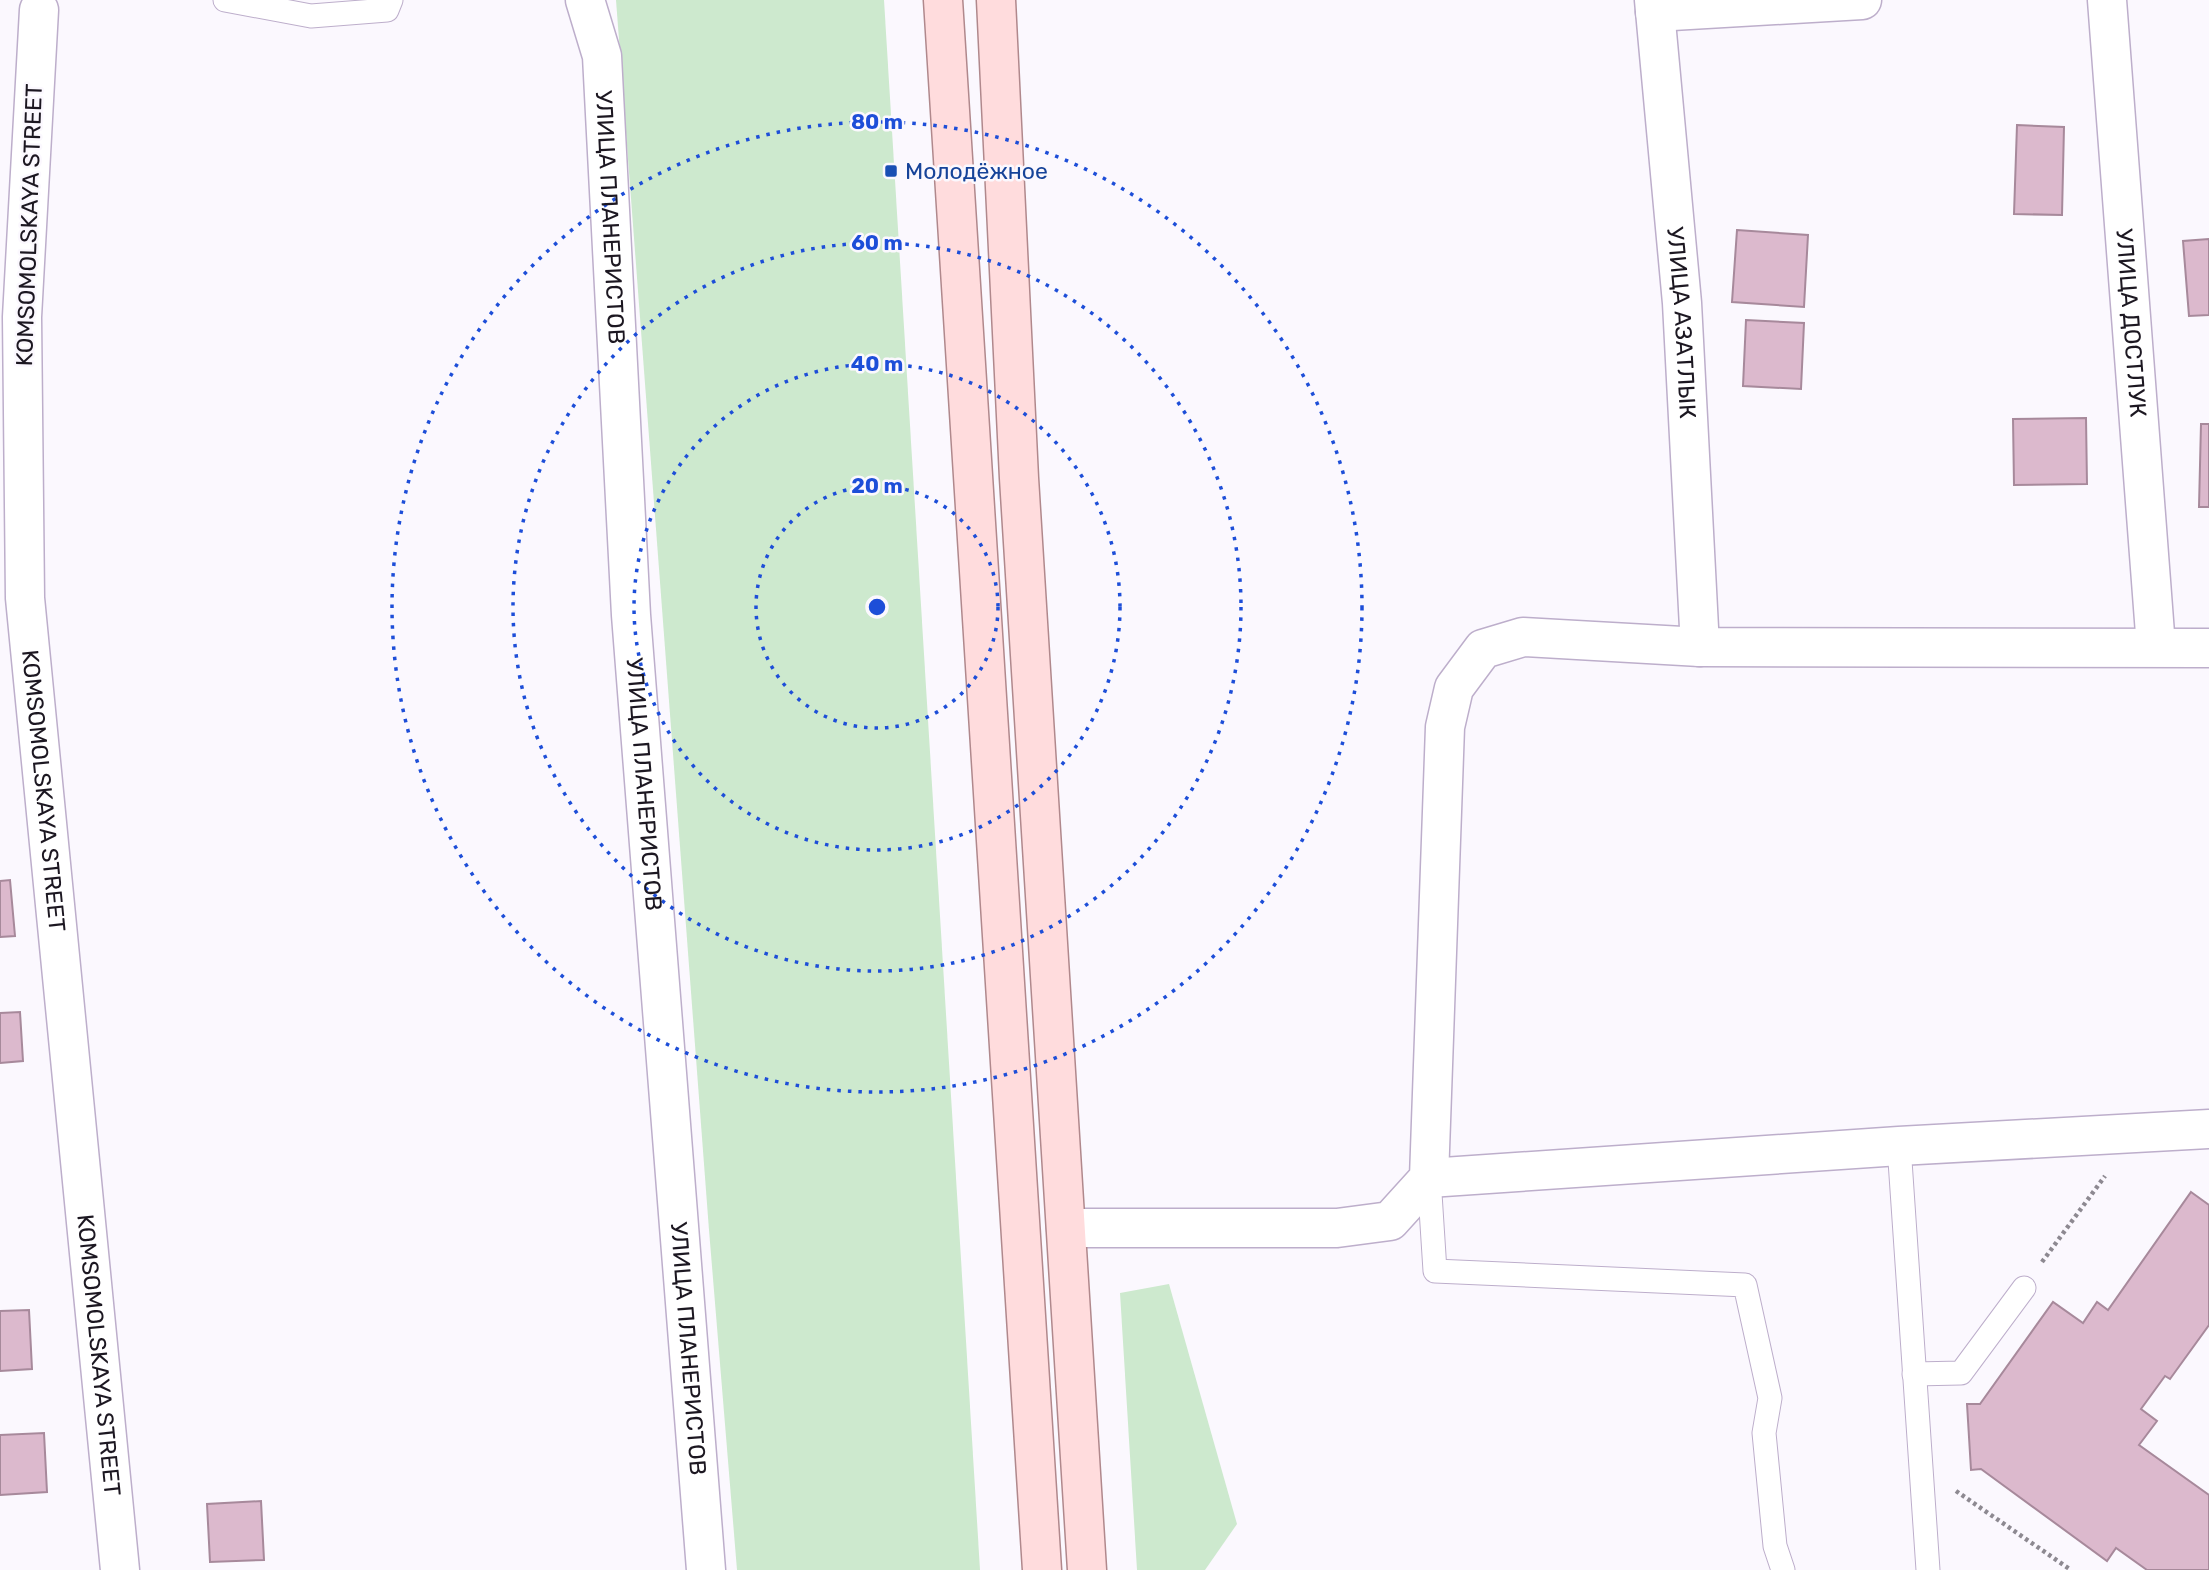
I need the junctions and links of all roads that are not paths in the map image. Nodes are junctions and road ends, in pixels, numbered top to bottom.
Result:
1 (225, 0) edge
2 (391, 0) edge
3 (585, 0) edge
4 (943, 0) edge
5 (996, 0) edge
6 (1862, 0) edge
7 (2107, 0) edge
8 (46, 5) edge
9 (1654, 6) edge
10 (1700, 646) junction
11 (2156, 647) junction
12 (2209, 648) edge
13 (2209, 1129) edge
14 (1899, 1146) junction
15 (1429, 1178) junction
16 (1066, 1228) junction
17 (2024, 1288) road end
18 (1914, 1374) junction
19 (120, 1570) edge
20 (706, 1570) edge
21 (1042, 1570) edge
22 (1087, 1570) edge
23 (1783, 1570) edge
24 (1928, 1570) edge

1 - 2 lane
3 - 20 street, УЛИЦА ПЛАНЕРИСТОВ
4 - 21 main road
5 - 16 main road
6 - 9 street
7 - 11 street, УЛИЦА ДОСТЛУК
8 - 19 street, KOMSOMOLSKAYA STREET
9 - 10 street, УЛИЦА АЗАТЛЫК
10 - 11 street
10 - 15 street
11 - 12 street
13 - 14 street
14 - 15 street
14 - 18 lane
15 - 16 street
15 - 23 lane
16 - 22 main road
17 - 18 lane
18 - 24 lane

